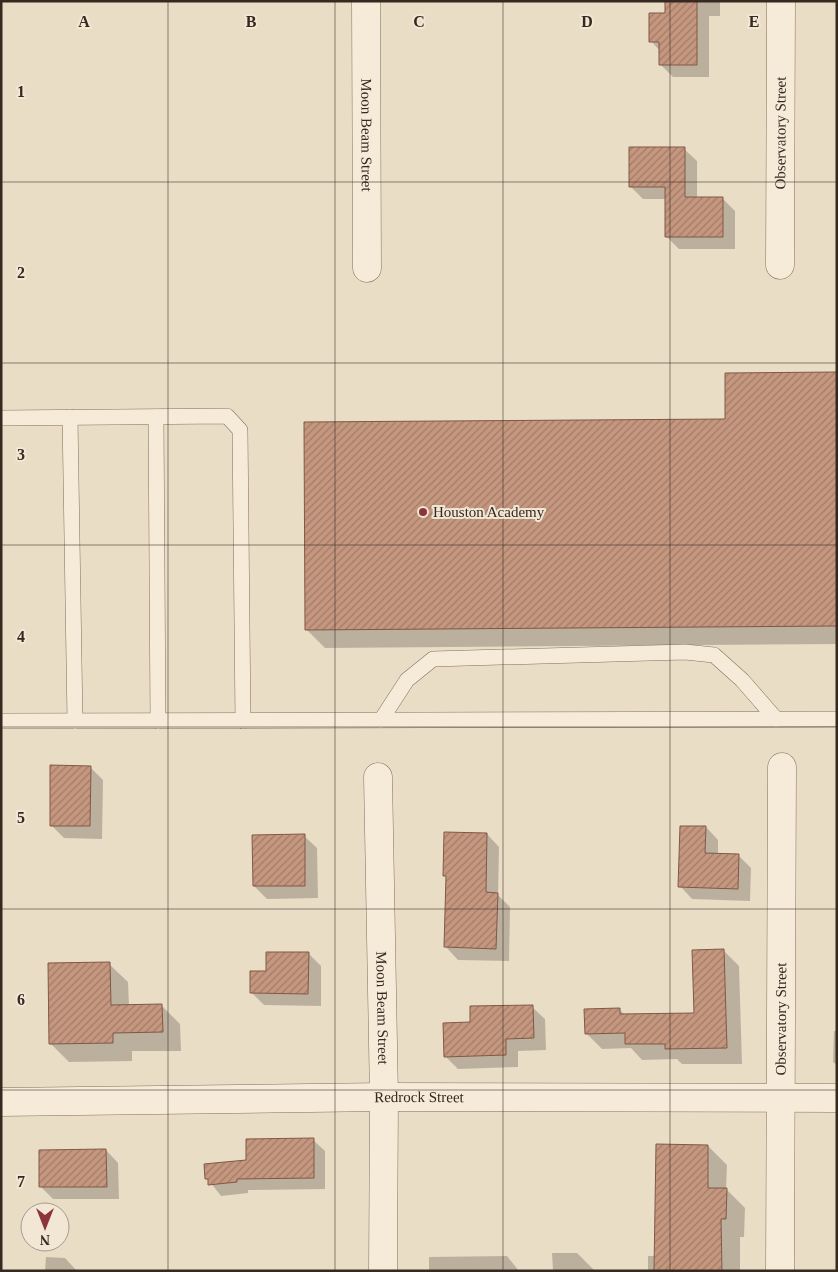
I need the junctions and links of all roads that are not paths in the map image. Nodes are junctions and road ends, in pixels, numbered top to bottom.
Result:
1 (366, 1) edge
2 (781, 1) edge
3 (780, 264) dead end
4 (367, 268) dead end
5 (70, 417) junction
6 (156, 417) junction
7 (1, 418) edge
8 (776, 719) junction
9 (837, 719) edge
10 (380, 720) junction
11 (1, 721) edge
12 (75, 721) junction
13 (158, 721) junction
14 (243, 721) junction
15 (782, 767) dead end
16 (378, 777) dead end
17 (384, 1097) junction
18 (779, 1098) junction
19 (837, 1098) edge
20 (1, 1102) edge
21 (383, 1271) edge
22 (780, 1271) edge

1 - 4 street, Moon Beam Street
2 - 3 street, Observatory Street
5 - 6 lane
5 - 7 lane
5 - 12 lane
6 - 13 lane
6 - 14 lane
8 - 9 lane
8 - 10 lane
8 - 10 lane
10 - 14 lane
11 - 12 lane
12 - 13 lane
13 - 14 lane
15 - 18 street, Observatory Street
16 - 17 street, Moon Beam Street
17 - 18 street, Redrock Street
17 - 20 street, Redrock Street
17 - 21 street, Moon Beam Street
18 - 19 street, Redrock Street
18 - 22 street, Observatory Street

